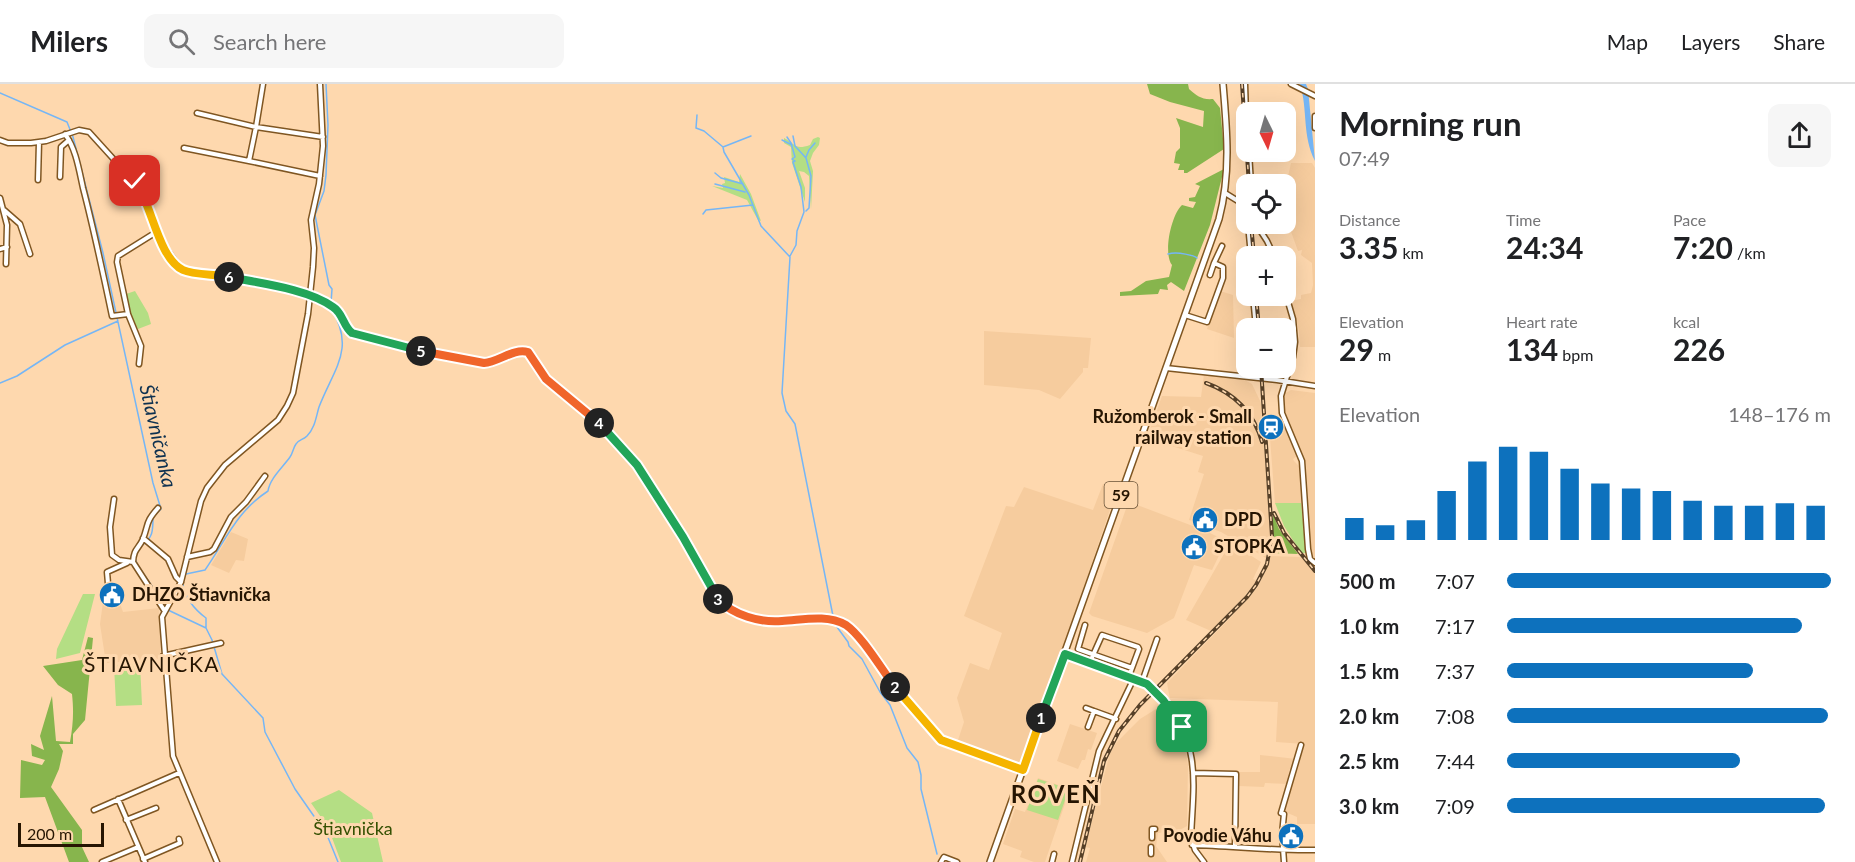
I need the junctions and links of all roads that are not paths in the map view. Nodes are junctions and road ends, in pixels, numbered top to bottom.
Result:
1 (264, 84) edge
2 (320, 84) edge
3 (1223, 84) edge
4 (1245, 84) edge
5 (1292, 84) edge
6 (1314, 95) edge
7 (1246, 102) edge
8 (197, 112) dead end
9 (1315, 116) edge
10 (256, 127) junction
11 (1315, 128) edge
12 (69, 133) junction
13 (323, 138) junction
14 (0, 140) edge
15 (69, 140) junction
16 (39, 142) junction
17 (184, 148) dead end
18 (249, 161) junction
19 (320, 176) junction
20 (60, 177) dead end
21 (38, 180) dead end
22 (1225, 193) junction
23 (0, 198) edge
24 (1236, 200) edge
25 (4, 210) junction
26 (158, 231) junction
27 (1222, 246) dead end
28 (7, 247) junction
29 (0, 249) edge
30 (30, 254) dead end
31 (1214, 263) junction
32 (6, 264) dead end
33 (1210, 275) dead end
34 (310, 296) junction
35 (1289, 306) edge
36 (128, 314) junction
37 (1185, 315) junction
38 (139, 364) dead end
39 (1166, 368) junction
40 (1236, 376) edge
41 (1259, 378) edge
42 (1285, 382) junction
43 (1315, 386) edge
44 (265, 476) dead end
45 (114, 500) dead end
46 (158, 508) dead end
47 (147, 540) junction
48 (112, 555) junction
49 (187, 557) junction
50 (130, 562) junction
51 (1315, 563) edge
52 (112, 569) junction
53 (180, 582) junction
54 (109, 595) dead end
55 (164, 610) junction
56 (1085, 625) dead end
57 (1157, 639) dead end
58 (221, 643) dead end
59 (1065, 654) junction
60 (1093, 654) junction
61 (163, 656) junction
62 (1090, 662) junction
63 (1132, 668) junction
64 (1132, 677) junction
65 (1142, 682) junction
66 (1086, 708) dead end
67 (1094, 711) junction
68 (1116, 719) junction
69 (1088, 727) dead end
70 (1301, 745) dead end
71 (1023, 770) junction
72 (1193, 772) junction
73 (179, 773) junction
74 (118, 799) junction
75 (156, 808) dead end
76 (94, 810) dead end
77 (126, 820) junction
78 (1155, 829) dead end
79 (1152, 838) dead end
80 (179, 839) dead end
81 (1192, 845) junction
82 (1235, 846) junction
83 (138, 847) junction
84 (1151, 847) dead end
85 (1282, 850) junction
86 (1315, 850) edge
87 (1054, 854) dead end
88 (1151, 854) dead end
89 (144, 861) edge
90 (102, 862) edge
91 (217, 862) edge
92 (941, 862) edge
93 (957, 862) edge
94 (990, 862) edge
95 (1052, 862) edge
96 (1072, 862) edge
97 (1204, 862) edge
98 (1284, 862) edge

1 - 10 street
2 - 13 street
3 - 22 main road, 59
4 - 7 street
5 - 6 street
8 - 10 street
9 - 11 street
10 - 13 street
10 - 18 street
12 - 15 street
12 - 16 street
12 - 26 street
13 - 19 street
14 - 16 street
15 - 20 street
15 - 36 street
16 - 21 street
17 - 18 street
18 - 19 street
19 - 34 street
22 - 24 street
22 - 37 main road, 59
23 - 25 street
25 - 28 street
25 - 30 street
26 - 34 street
26 - 36 street
27 - 31 street
28 - 29 street
28 - 32 street
31 - 33 street
31 - 37 street
34 - 49 street
34 - 71 street
35 - 42 street
36 - 38 street
37 - 39 main road, 59
39 - 40 street
39 - 59 main road, 59
41 - 42 street
42 - 43 street
42 - 51 street
44 - 49 street
45 - 48 street
46 - 47 street
47 - 50 street
47 - 53 street
48 - 50 street
48 - 52 street
49 - 53 street
50 - 52 street
50 - 55 street
52 - 54 street
53 - 55 street
55 - 61 street
56 - 60 street
57 - 65 street
58 - 61 street
59 - 62 street
59 - 71 main road, 59
60 - 62 street
60 - 63 street
60 - 63 street
61 - 73 street
62 - 64 street
63 - 64 street
64 - 65 street
64 - 68 street
65 - 72 street
66 - 67 street
67 - 68 street
67 - 69 street
68 - 96 street
70 - 85 street
71 - 94 main road, 59
72 - 81 street
72 - 82 street
73 - 74 street
73 - 91 street
74 - 76 street
74 - 77 street
75 - 77 street
77 - 83 street
78 - 79 street
80 - 89 street
81 - 82 street
81 - 97 street
82 - 85 street
83 - 89 street
83 - 90 street
84 - 88 street
85 - 86 street
85 - 98 street
87 - 95 street
92 - 93 street

